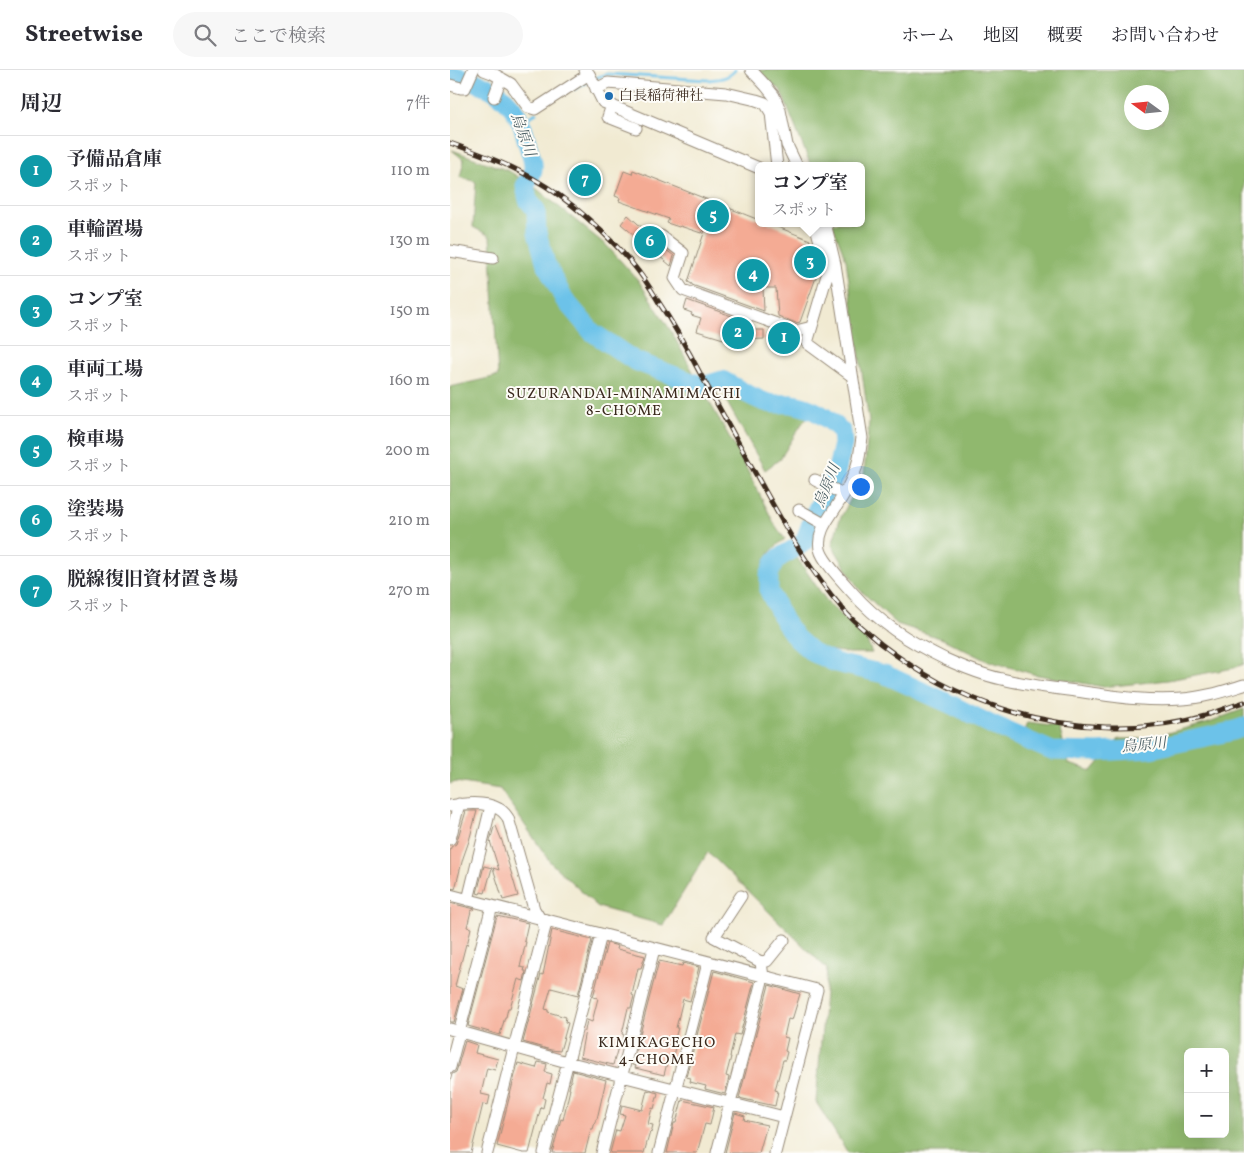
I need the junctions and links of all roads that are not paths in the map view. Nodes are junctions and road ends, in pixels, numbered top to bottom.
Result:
1 (751, 70) edge
2 (587, 72) edge
3 (488, 73) edge
4 (450, 85) edge
5 (596, 89) junction
6 (494, 98) dead end
7 (612, 105) junction
8 (636, 128) dead end
9 (777, 162) edge
10 (795, 162) edge
11 (755, 166) edge
12 (816, 227) edge
13 (825, 227) edge
14 (661, 236) dead end
15 (450, 251) edge
16 (493, 258) dead end
17 (811, 328) junction
18 (852, 376) junction
19 (815, 480) dead end
20 (841, 493) junction
21 (802, 511) dead end
22 (822, 524) junction
23 (1244, 685) edge
24 (454, 805) edge
25 (491, 806) junction
26 (450, 839) edge
27 (450, 896) edge
28 (741, 896) dead end
29 (468, 900) junction
30 (492, 906) junction
31 (540, 919) junction
32 (601, 935) junction
33 (784, 940) dead end
34 (654, 949) junction
35 (760, 962) junction
36 (708, 963) junction
37 (763, 977) junction
38 (454, 1030) edge
39 (514, 1047) junction
40 (567, 1062) junction
41 (450, 1066) edge
42 (622, 1076) junction
43 (676, 1089) junction
44 (730, 1103) junction
45 (784, 1117) junction
46 (487, 1153) edge
47 (544, 1153) edge
48 (602, 1153) edge
49 (659, 1153) edge
50 (717, 1153) edge
51 (775, 1153) edge

1 - 10 street
2 - 3 street
2 - 5 street
3 - 4 street
3 - 6 street
5 - 7 street
5 - 9 street
7 - 8 street
7 - 11 street
12 - 17 street
13 - 18 street
14 - 17 street
15 - 16 street
17 - 18 street
18 - 20 street
19 - 20 street
20 - 22 street
21 - 22 street
22 - 23 street
24 - 25 street
24 - 26 street
25 - 29 street
25 - 31 street
27 - 29 street
28 - 35 street
29 - 30 street
30 - 31 street
30 - 38 street
31 - 32 street
31 - 39 street
32 - 34 street
32 - 40 street
33 - 35 street
34 - 36 street
34 - 42 street
35 - 37 street
36 - 37 street
36 - 43 street
37 - 44 street
37 - 45 street
38 - 39 street
38 - 41 street
39 - 40 street
39 - 46 street
40 - 42 street
40 - 47 street
42 - 43 street
42 - 48 street
43 - 44 street
43 - 49 street
44 - 45 street
44 - 50 street
45 - 51 street

